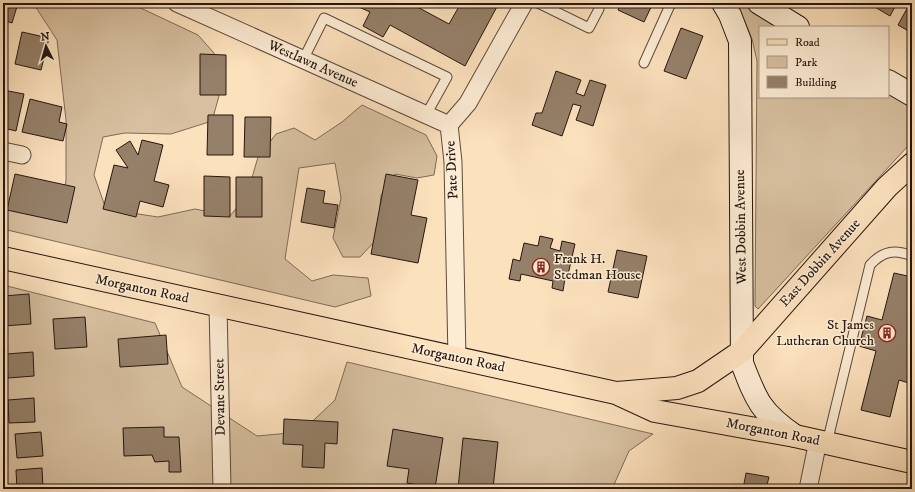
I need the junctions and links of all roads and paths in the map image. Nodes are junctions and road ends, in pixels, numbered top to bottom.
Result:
1 (177, 3) edge
2 (524, 3) edge
3 (538, 3) edge
4 (670, 3) edge
5 (723, 3) edge
6 (759, 3) edge
7 (599, 9) dead end
8 (796, 26) edge
9 (303, 60) junction
10 (644, 63) dead end
11 (889, 82) edge
12 (912, 96) edge
13 (426, 115) junction
14 (449, 125) junction
15 (3, 151) edge
16 (22, 155) dead end
17 (912, 164) edge
18 (912, 256) edge
19 (3, 258) edge
20 (218, 306) junction
21 (742, 351) junction
22 (457, 358) junction
23 (616, 393) junction
24 (795, 436) junction
25 (823, 442) junction
26 (912, 462) edge
27 (222, 489) edge
28 (808, 489) edge

1 - 9 street, Westlawn Avenue
2 - 14 street, Pate Drive
3 - 7 lane
4 - 10 lane
5 - 21 main road, West Dobbin Avenue
6 - 8 main road
9 - 13 street, Westlawn Avenue
9 - 13 lane
11 - 12 main road
13 - 14 street, Westlawn Avenue
14 - 22 street, Pate Drive
15 - 16 street
17 - 21 main road, East Dobbin Avenue
18 - 25 lane
19 - 20 main road, Morganton Road
20 - 22 main road, Morganton Road
20 - 27 street, Devane Street
21 - 23 main road, East Dobbin Avenue
21 - 24 main road, West Dobbin Avenue
22 - 23 main road, Morganton Road
23 - 24 main road, Morganton Road
24 - 25 main road, Morganton Road
25 - 26 main road, Morganton Road
25 - 28 street

